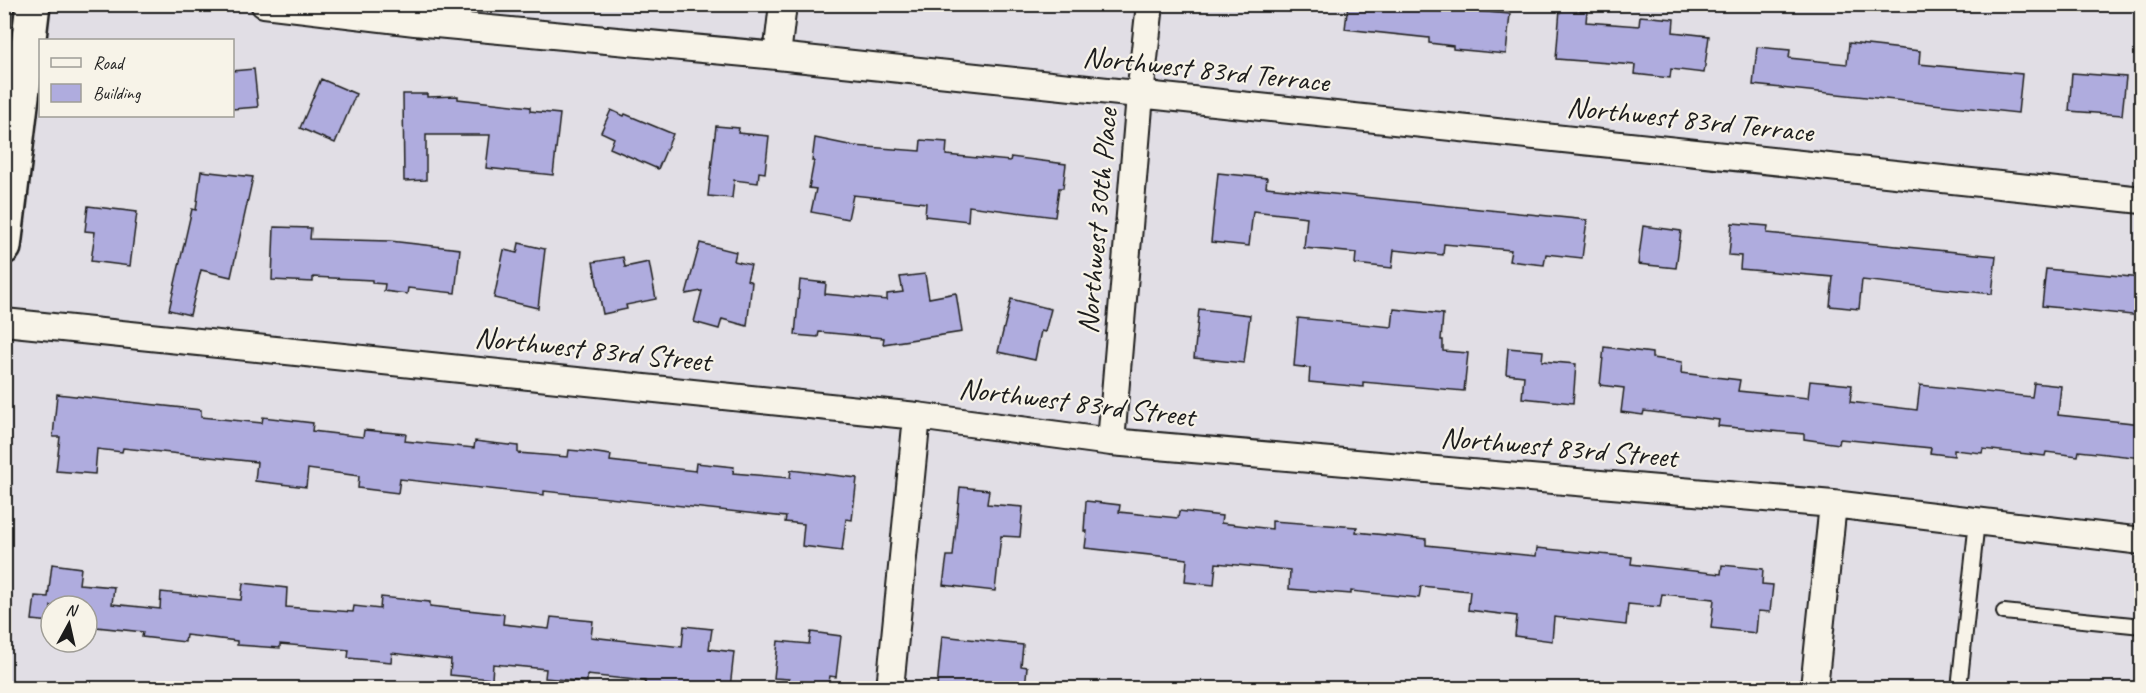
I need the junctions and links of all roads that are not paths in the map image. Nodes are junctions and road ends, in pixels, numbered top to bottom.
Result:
1 (33, 4) edge
2 (264, 4) edge
3 (783, 4) edge
4 (1150, 4) edge
5 (416, 13) edge
6 (777, 56) junction
7 (1140, 95) junction
8 (2142, 200) edge
9 (4, 247) edge
10 (4, 322) edge
11 (917, 416) junction
12 (1111, 442) junction
13 (1833, 504) junction
14 (1977, 521) junction
15 (2142, 541) edge
16 (2004, 612) dead end
17 (2142, 626) edge
18 (890, 688) edge
19 (1814, 688) edge
20 (1959, 688) edge

1 - 9 main road
2 - 5 street, Northwest 83rd Terrace
3 - 6 street
4 - 7 street, Northwest 30th Place
5 - 6 street, Northwest 83rd Terrace
6 - 7 street, Northwest 83rd Terrace
7 - 8 street, Northwest 83rd Terrace
7 - 12 street, Northwest 30th Place
10 - 11 street, Northwest 83rd Street
11 - 12 street, Northwest 83rd Street
11 - 18 street
12 - 13 street, Northwest 83rd Street
13 - 14 street, Northwest 83rd Street
13 - 19 street
14 - 15 street, Northwest 83rd Street
14 - 20 lane
16 - 17 lane

